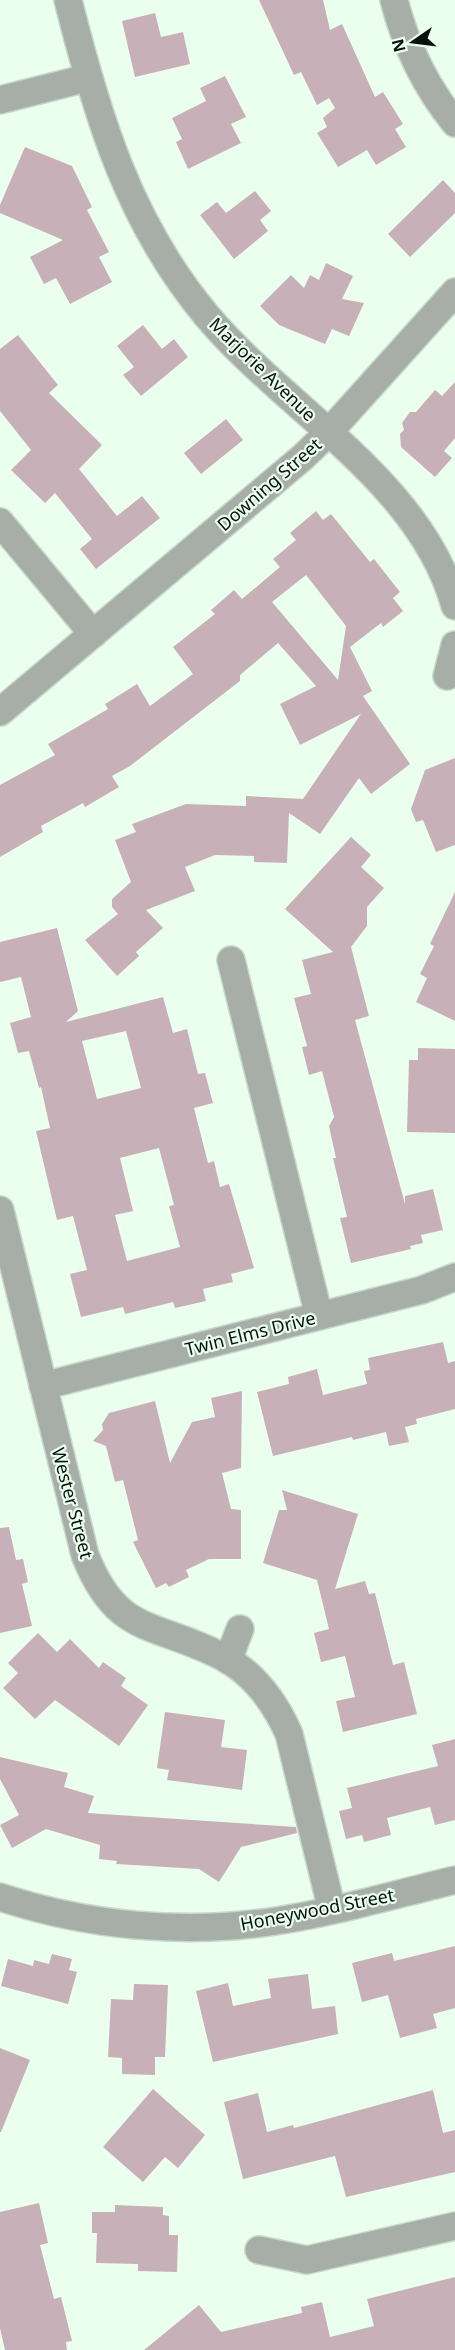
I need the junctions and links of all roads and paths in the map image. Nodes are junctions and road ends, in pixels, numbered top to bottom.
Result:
1 (68, 0) edge
2 (394, 0) edge
3 (87, 78) junction
4 (0, 100) edge
5 (455, 123) edge
6 (455, 292) edge
7 (329, 432) junction
8 (0, 522) edge
9 (455, 606) edge
10 (93, 634) junction
11 (455, 645) edge
12 (447, 676) dead end
13 (0, 712) edge
14 (231, 960) dead end
15 (0, 1210) edge
16 (455, 1277) edge
17 (319, 1316) junction
18 (43, 1386) junction
19 (240, 1629) dead end
20 (228, 1660) junction
21 (455, 1880) edge
22 (0, 1897) edge
23 (332, 1910) junction
24 (455, 2226) edge
25 (259, 2250) dead end

1 - 3 street, Marjorie Avenue
2 - 5 street
3 - 4 street
3 - 7 street, Marjorie Avenue
6 - 7 street, Downing Street
7 - 9 street, Marjorie Avenue
7 - 10 street, Downing Street
8 - 10 street
10 - 13 street, Downing Street
11 - 12 street
14 - 17 street
15 - 18 street, Wester Street
16 - 17 street, Twin Elms Drive
17 - 18 street, Twin Elms Drive
18 - 20 street, Wester Street
19 - 20 street
20 - 23 street, Wester Street
21 - 23 street, Honeywood Street
22 - 23 street, Honeywood Street
24 - 25 street

